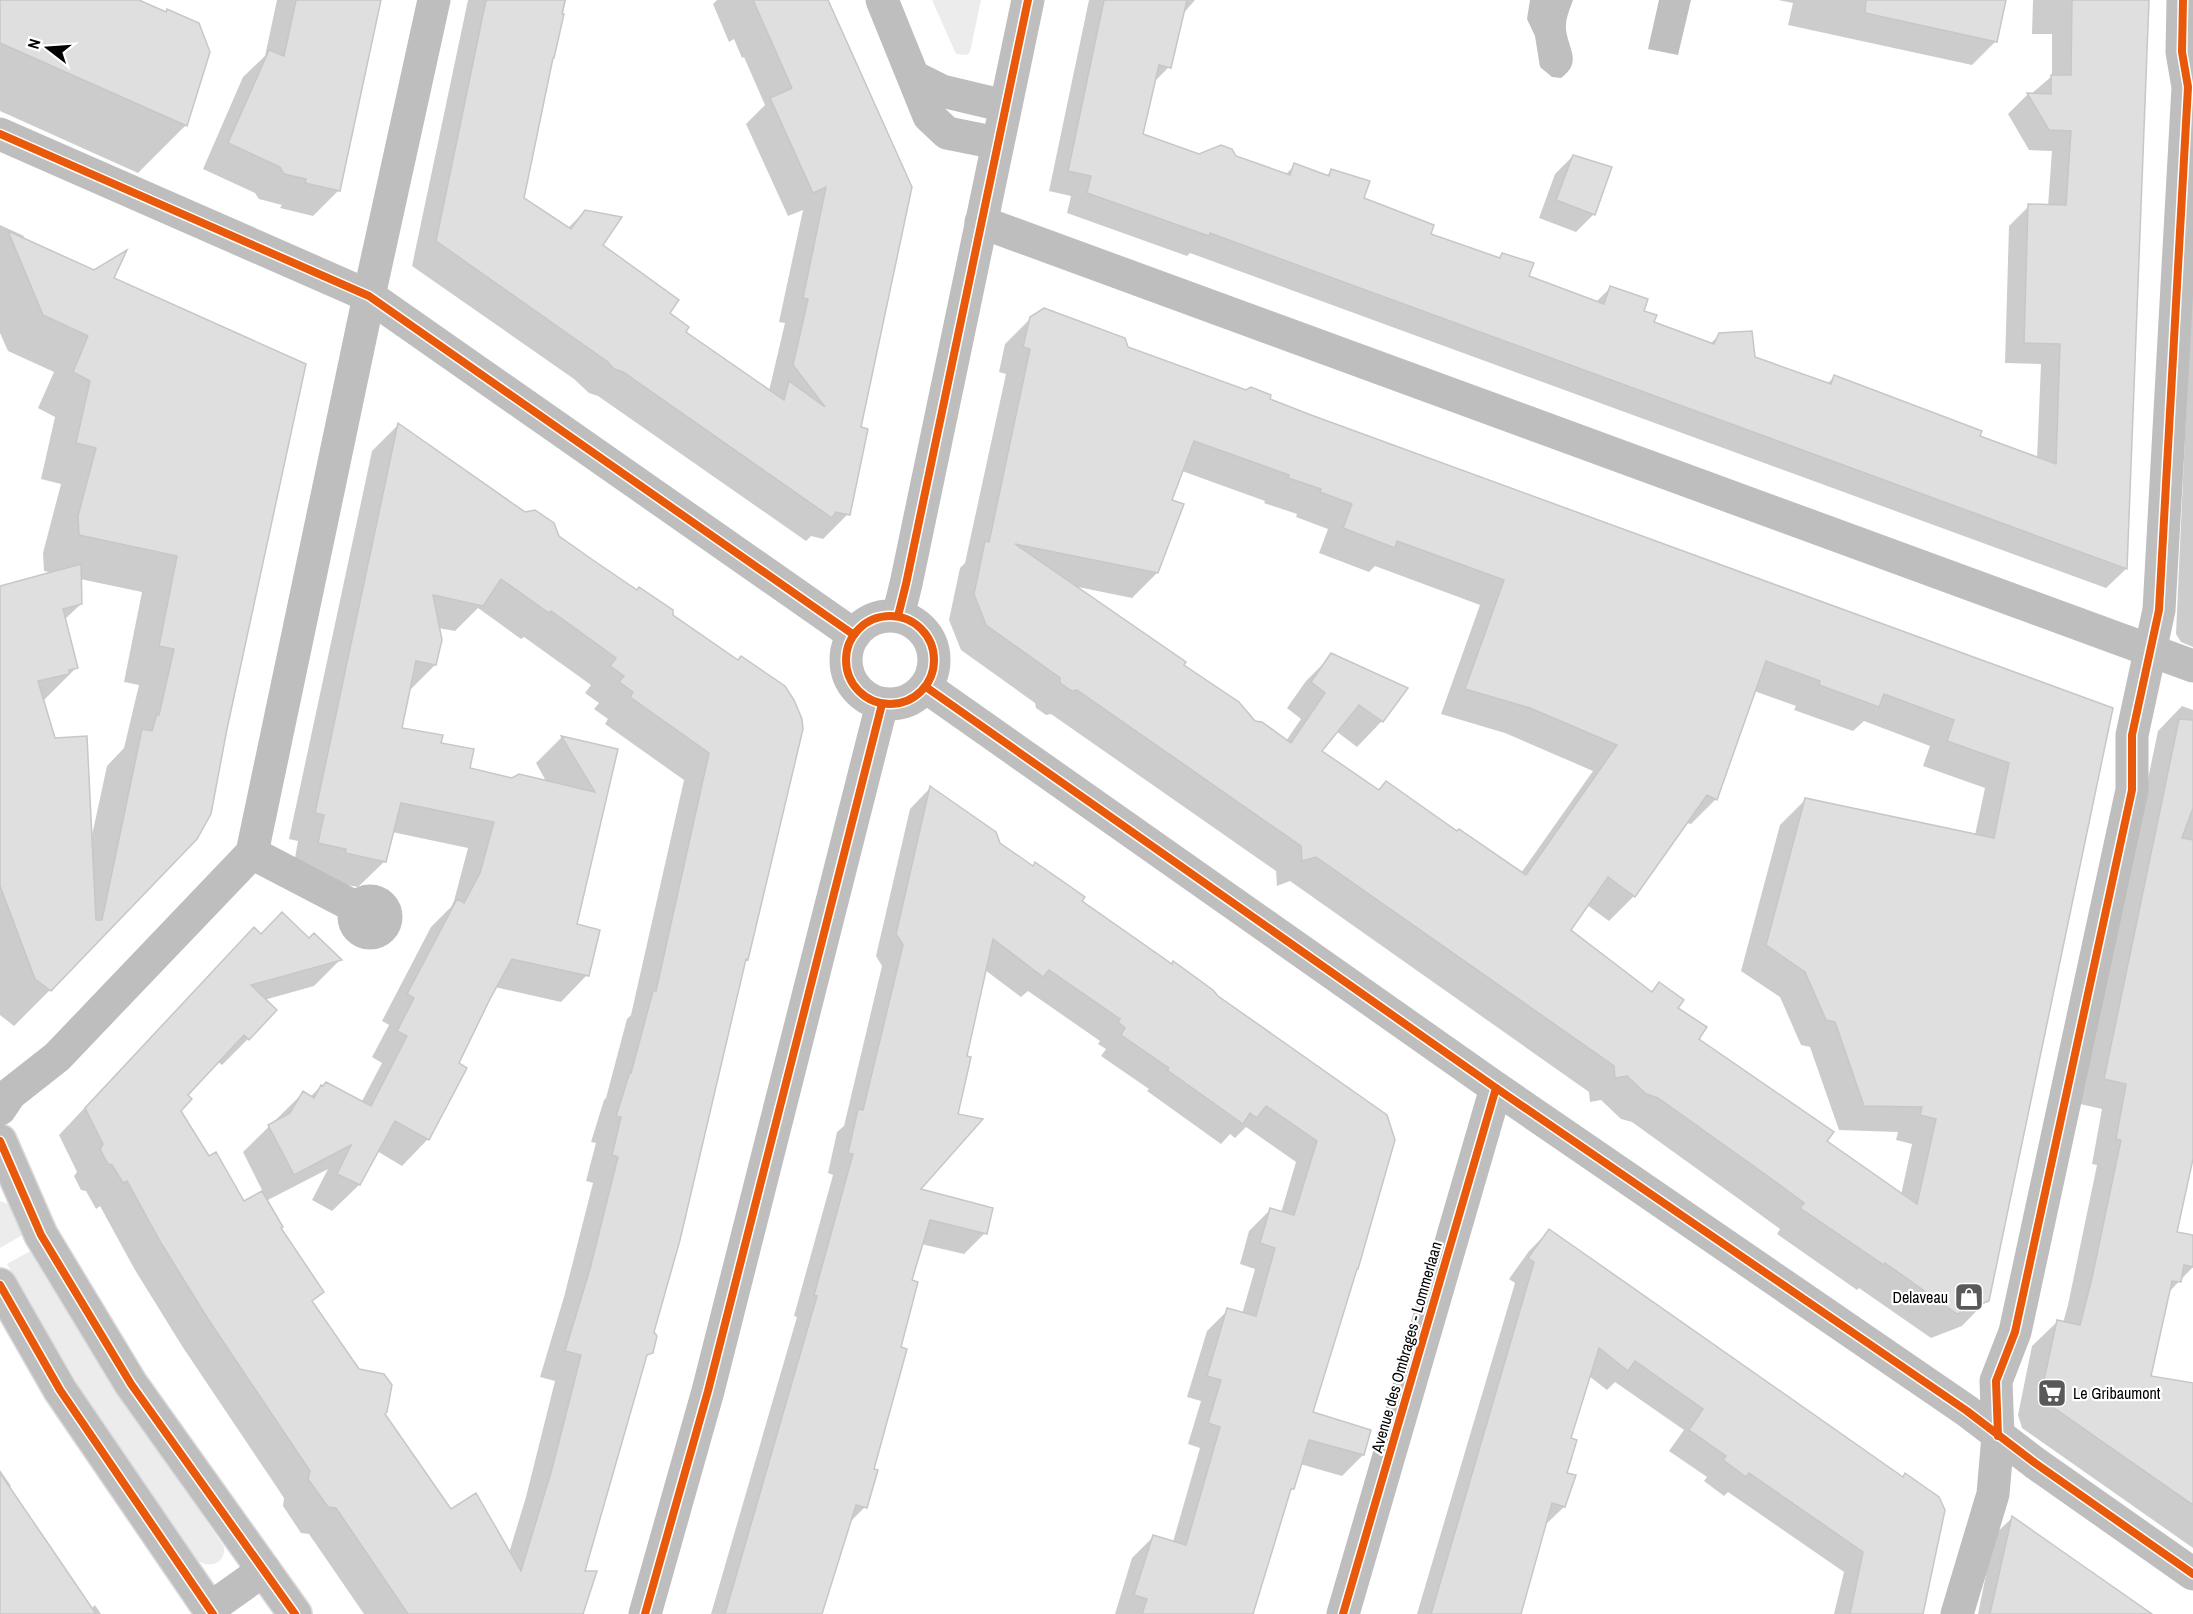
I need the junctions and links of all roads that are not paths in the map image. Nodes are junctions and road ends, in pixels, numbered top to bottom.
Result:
1 (434, 0) edge
2 (882, 0) edge
3 (1028, 0) edge
4 (2183, 0) edge
5 (914, 77) junction
6 (1005, 106) junction
7 (2189, 119) edge
8 (0, 134) edge
9 (998, 143) junction
10 (981, 222) junction
11 (369, 296) junction
12 (898, 616) junction
13 (854, 634) junction
14 (2150, 650) junction
15 (2193, 666) edge
16 (926, 687) junction
17 (882, 704) junction
18 (252, 853) junction
19 (357, 908) dead end
20 (1496, 1088) junction
21 (0, 1109) edge
22 (0, 1141) edge
23 (0, 1285) edge
24 (1998, 1436) junction
25 (264, 1570) junction
26 (2193, 1574) edge
27 (211, 1611) edge
28 (295, 1614) edge
29 (645, 1614) edge
30 (1342, 1614) edge
31 (1957, 1614) edge

1 - 11 street
2 - 5 street
3 - 6 street
4 - 7 street
5 - 6 street
5 - 9 street
6 - 9 street
7 - 14 street
8 - 11 street
9 - 10 street
10 - 12 street
10 - 14 street
11 - 13 street
11 - 18 street
12 - 13 street
12 - 16 street
13 - 17 street
14 - 15 street
14 - 24 street
16 - 17 street
16 - 20 street
17 - 29 street
18 - 19 street
18 - 21 street
20 - 24 street
20 - 30 street, Avenue des Ombrages - Lommerlaan
22 - 25 street
23 - 27 street
24 - 26 street
24 - 31 street
25 - 27 street
25 - 28 street

